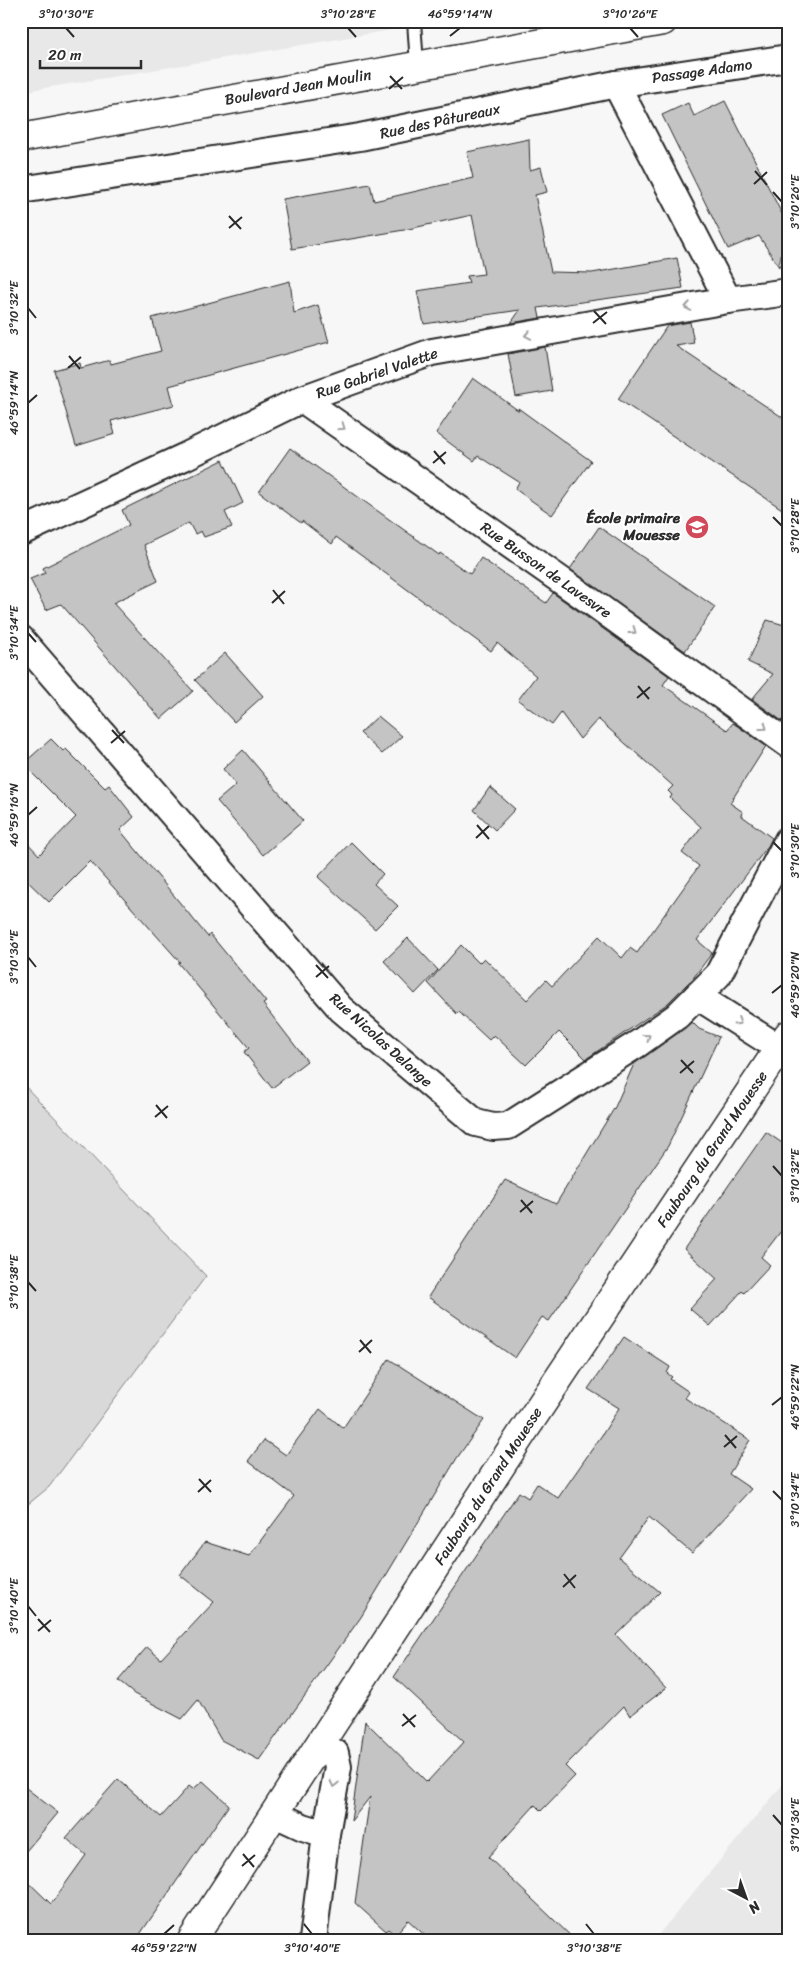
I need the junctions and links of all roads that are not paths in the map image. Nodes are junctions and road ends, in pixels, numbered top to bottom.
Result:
1 (414, 21) edge
2 (663, 21) edge
3 (788, 58) edge
4 (417, 65) junction
5 (616, 84) junction
6 (21, 138) edge
7 (21, 190) edge
8 (788, 292) edge
9 (728, 300) junction
10 (302, 399) junction
11 (21, 532) edge
12 (21, 639) edge
13 (788, 744) edge
14 (788, 840) edge
15 (697, 996) junction
16 (784, 1041) edge
17 (321, 1744) junction
18 (275, 1814) junction
19 (326, 1834) junction
20 (192, 1940) edge
21 (313, 1940) edge

1 - 4 lane
2 - 4 main road, Boulevard Jean Moulin
3 - 5 street, Passage Adamo
4 - 6 main road, Boulevard Jean Moulin
5 - 7 street, Rue des Pâtureaux
5 - 9 street
8 - 9 street, Rue Gabriel Valette
9 -> 10 street, Rue Gabriel Valette
10 - 11 street, Rue Gabriel Valette
10 -> 13 street, Rue Busson de Lavesvre
12 -> 15 street, Rue Nicolas Delange
14 - 15 street
15 -> 16 street
16 - 17 main road, Faubourg du Grand Mouesse
17 - 18 main road, Faubourg du Grand Mouesse
17 -> 19 street
18 - 19 street
18 - 20 main road, Faubourg du Grand Mouesse
19 - 21 street

